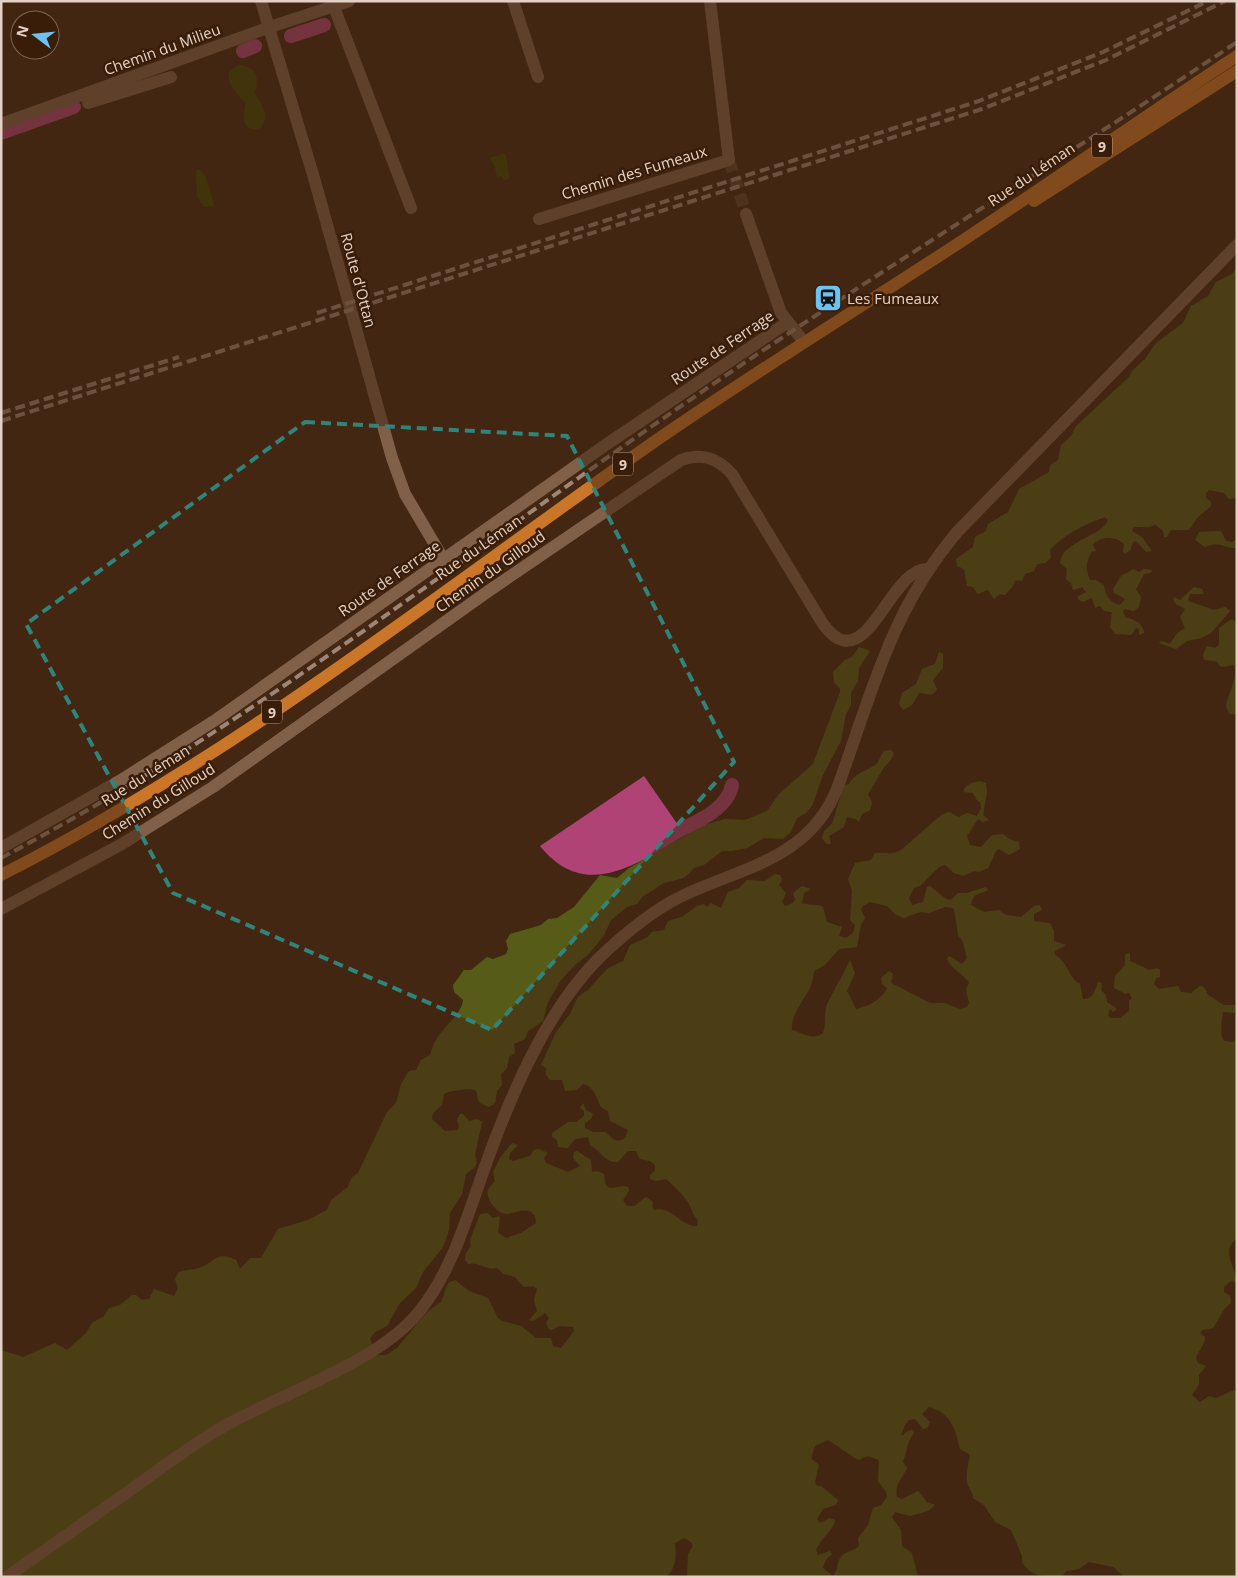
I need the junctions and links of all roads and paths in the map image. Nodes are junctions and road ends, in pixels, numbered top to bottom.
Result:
1 (261, 1) edge
2 (349, 1) edge
3 (513, 1) edge
4 (710, 1) edge
5 (334, 7) junction
6 (270, 27) junction
7 (1237, 56) edge
8 (1237, 71) edge
9 (172, 77) dead end
10 (538, 77) dead end
11 (88, 103) dead end
12 (1, 124) edge
13 (411, 208) dead end
14 (746, 214) tunnel mouth
15 (539, 219) dead end
16 (968, 237) junction
17 (1237, 245) edge
18 (788, 322) junction
19 (804, 342) junction
20 (444, 560) junction
21 (928, 570) junction
22 (1, 848) edge
23 (1, 874) edge
24 (1, 909) edge
25 (7, 1577) edge

1 - 6 street, Route d'Ottan
2 - 5 street, Chemin du Milieu
3 - 10 street
4 - 15 street, Chemin des Fumeaux
5 - 6 street, Chemin du Milieu
5 - 13 street
6 - 12 street, Chemin du Milieu
6 - 20 street, Route d'Ottan
7 - 16 main road, Rue du Léman / 9
8 - 16 main road, Rue du Léman / 9
9 - 11 street
14 - 18 street
16 - 19 main road, Rue du Léman / 9
17 - 21 street
18 - 19 street
18 - 20 street, Route de Ferrage
19 - 23 main road, Rue du Léman / 9
20 - 22 street, Route de Ferrage
21 - 24 street, Chemin du Gilloud
21 - 25 street

